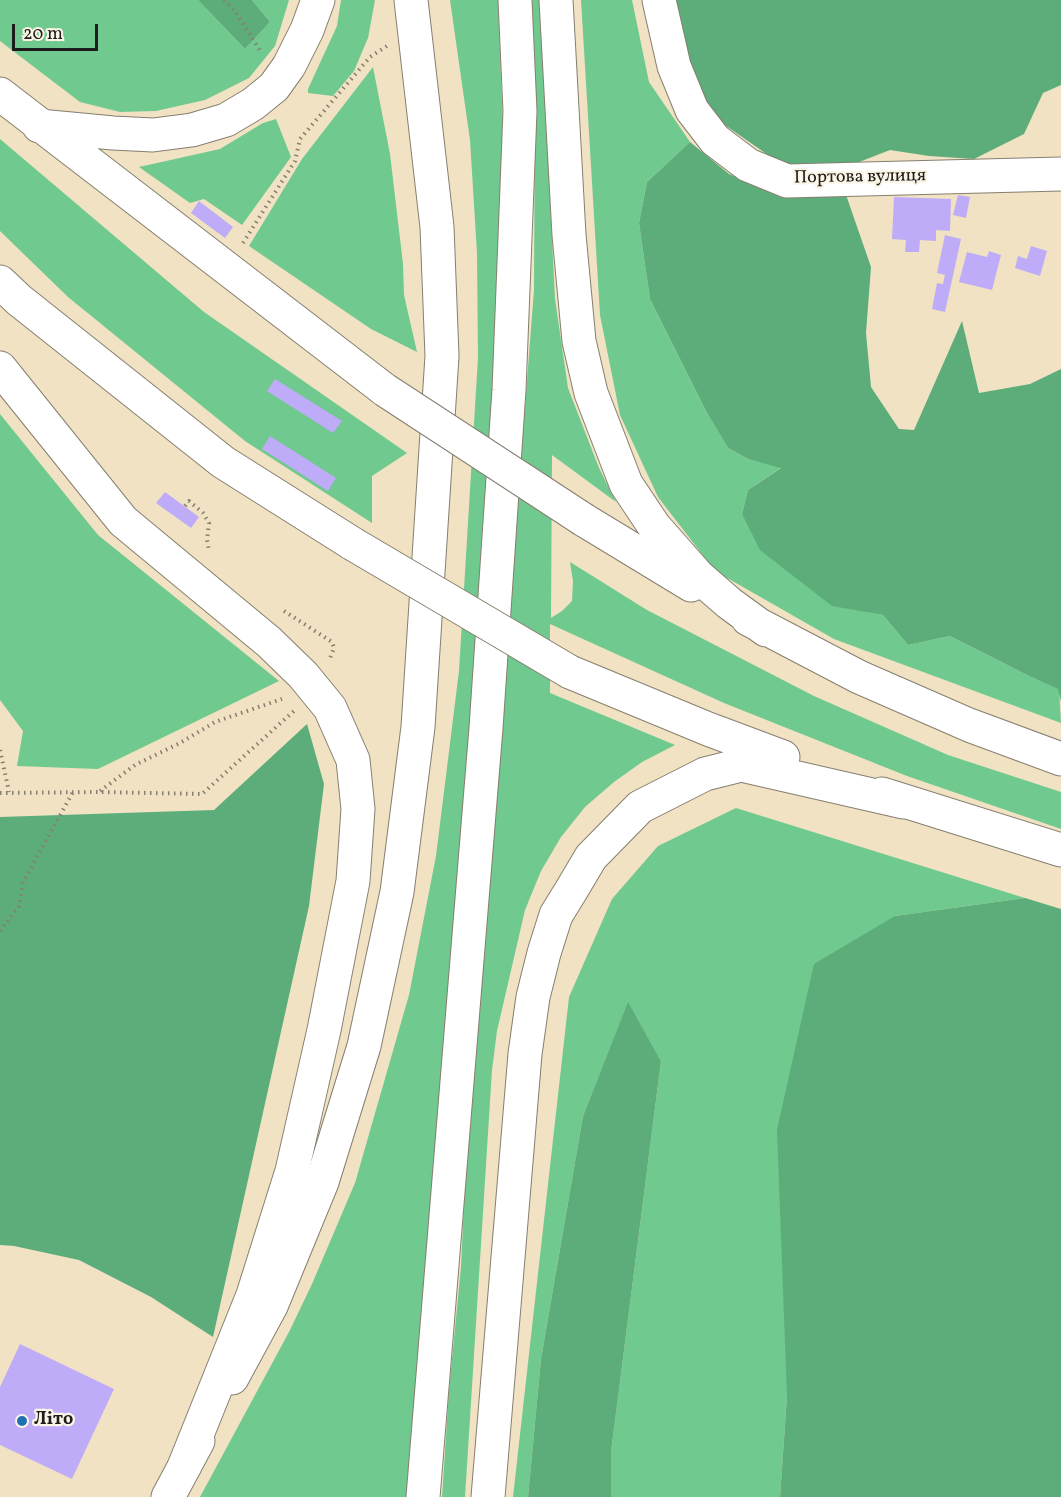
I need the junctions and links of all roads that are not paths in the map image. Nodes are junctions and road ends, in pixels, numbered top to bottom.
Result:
1 (318, 0) edge
2 (515, 0) edge
3 (556, 0) edge
4 (659, 0) edge
5 (412, 14) edge
6 (0, 94) edge
7 (38, 125) junction
8 (1061, 174) edge
9 (0, 282) edge
10 (0, 368) edge
11 (766, 630) junction
12 (1061, 759) edge
13 (903, 802) junction
14 (1061, 850) edge
15 (184, 1467) junction
16 (168, 1497) edge
17 (423, 1497) edge
18 (488, 1497) edge

1 - 7 main road
2 - 17 main road
3 - 11 main road
4 - 8 main road, Портова вулиця
5 - 15 main road
6 - 7 main road
7 - 11 main road, bridge
9 - 13 main road, bridge
10 - 15 main road
11 - 12 main road
13 - 14 main road
13 - 18 main road
15 - 16 main road

